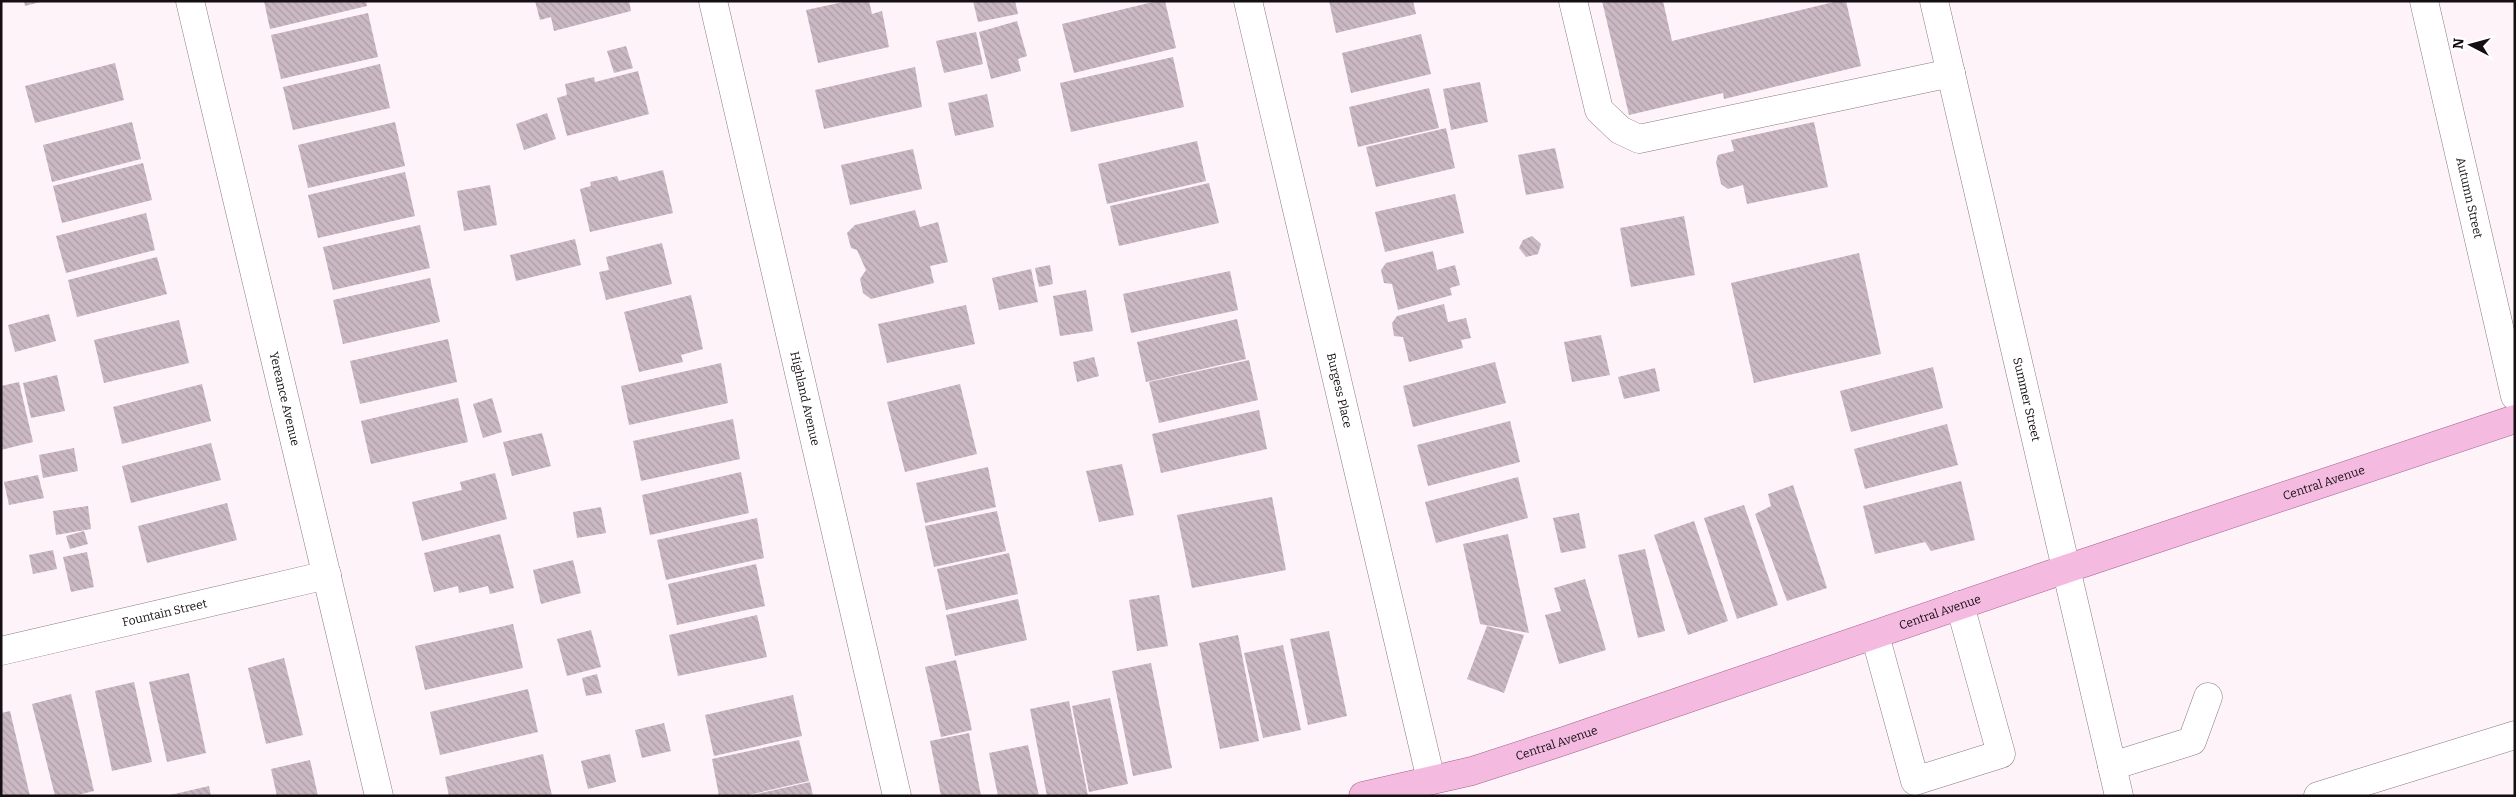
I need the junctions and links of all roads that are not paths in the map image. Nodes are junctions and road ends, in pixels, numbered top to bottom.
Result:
1 (190, 1) edge
2 (713, 1) edge
3 (1248, 1) edge
4 (1573, 1) edge
5 (1934, 1) edge
6 (2424, 1) edge
7 (1951, 73) junction
8 (2515, 396) edge
9 (2515, 418) edge
10 (2066, 569) junction
11 (327, 575) junction
12 (1960, 605) junction
13 (1875, 634) junction
14 (1, 651) edge
15 (2208, 697) dead end
16 (2515, 735) edge
17 (2112, 766) junction
18 (1431, 780) junction
19 (379, 796) edge
20 (897, 796) edge
21 (1363, 796) edge
22 (2119, 796) edge
23 (2318, 796) edge

1 - 11 street, Yereance Avenue
2 - 20 street, Highland Avenue
3 - 18 street, Burgess Place
4 - 7 street
5 - 7 street, Summer Street
6 - 8 street, Autumn Street
7 - 10 street, Summer Street
9 - 10 main road, Central Avenue
10 - 12 main road, Central Avenue
10 - 17 street, Summer Street
11 - 14 street, Fountain Street
11 - 19 street, Yereance Avenue
12 - 13 main road, Central Avenue
12 - 13 street
13 - 18 main road, Central Avenue
15 - 17 street
16 - 23 street
17 - 22 street, Summer Street
18 - 21 main road, Central Avenue

